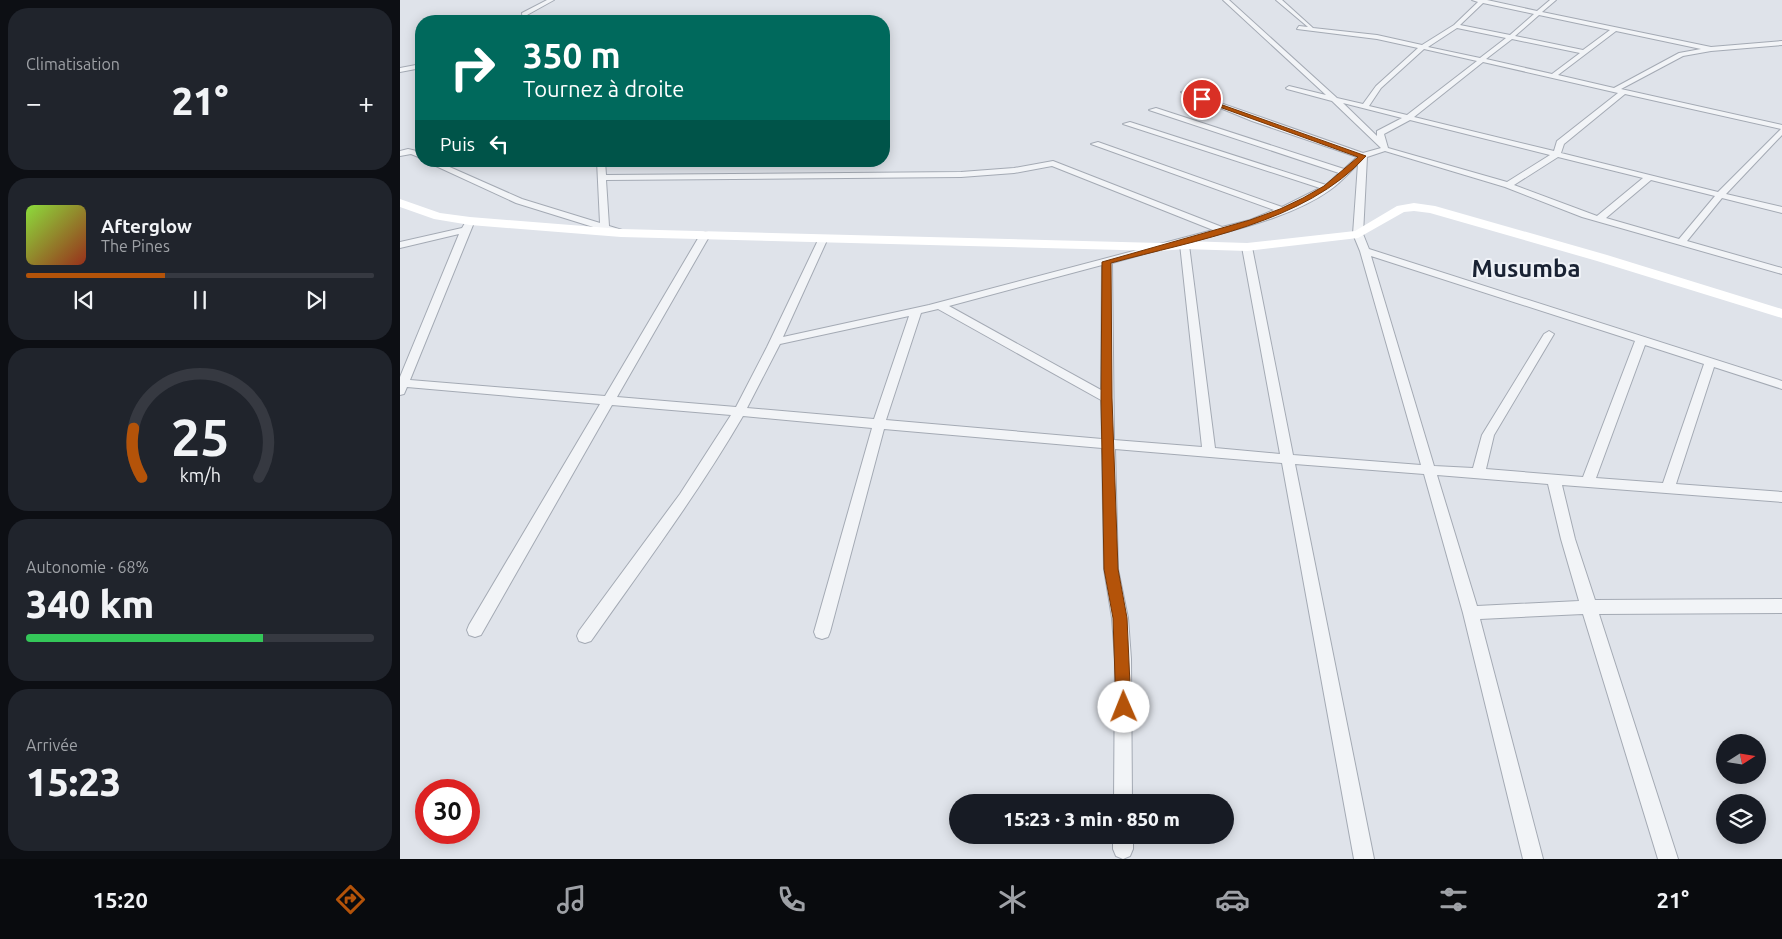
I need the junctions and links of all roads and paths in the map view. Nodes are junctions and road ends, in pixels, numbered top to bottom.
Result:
1 (551, 0) edge
2 (1226, 0) edge
3 (1278, 0) edge
4 (1554, 0) edge
5 (1480, 1) edge
6 (1539, 13) junction
7 (524, 15) edge
8 (1456, 26) junction
9 (1311, 27) dead end
10 (1298, 28) dead end
11 (1615, 29) junction
12 (1511, 37) junction
13 (1782, 43) edge
14 (1422, 48) junction
15 (1711, 49) junction
16 (1584, 52) junction
17 (1479, 60) junction
18 (415, 67) edge
19 (400, 70) edge
20 (1552, 77) junction
21 (1289, 88) dead end
22 (1614, 90) junction
23 (1184, 92) dead end
24 (1623, 92) junction
25 (1334, 99) junction
26 (1365, 107) junction
27 (1153, 110) dead end
28 (1408, 118) junction
29 (1127, 124) dead end
30 (1782, 127) edge
31 (1782, 131) edge
32 (1095, 144) dead end
33 (1385, 149) junction
34 (415, 152) edge
35 (400, 154) edge
36 (1557, 154) junction
37 (1363, 156) junction
38 (443, 167) edge
39 (601, 167) edge
40 (1345, 172) junction
41 (1650, 177) junction
42 (602, 178) junction
43 (1508, 186) junction
44 (1327, 188) junction
45 (1720, 194) junction
46 (400, 203) edge
47 (1282, 210) junction
48 (1782, 210) edge
49 (1599, 219) junction
50 (468, 225) junction
51 (605, 228) junction
52 (1221, 230) junction
53 (621, 233) junction
54 (1358, 234) junction
55 (705, 235) junction
56 (823, 238) junction
57 (1681, 242) junction
58 (400, 245) edge
59 (1184, 245) junction
60 (1246, 247) junction
61 (1160, 248) junction
62 (1365, 251) junction
63 (1107, 262) junction
64 (1782, 271) edge
65 (939, 305) junction
66 (916, 311) junction
67 (1782, 314) edge
68 (1549, 334) dead end
69 (1640, 340) junction
70 (775, 342) junction
71 (1710, 362) junction
72 (1782, 385) edge
73 (402, 387) edge
74 (1106, 398) junction
75 (609, 400) junction
76 (739, 412) junction
77 (880, 424) junction
78 (1108, 443) junction
79 (1209, 452) junction
80 (1286, 459) junction
81 (1428, 469) junction
82 (1479, 473) junction
83 (1554, 479) junction
84 (1588, 482) junction
85 (1668, 488) junction
86 (1782, 497) edge
87 (1782, 606) edge
88 (1589, 607) junction
89 (1471, 613) junction
90 (475, 630) dead end
91 (822, 632) dead end
92 (585, 636) dead end
93 (1123, 794) edge
94 (1364, 859) edge
95 (1533, 859) edge
96 (1668, 859) edge

1 - 7 street
2 - 25 street
3 - 9 street
4 - 6 street
5 - 6 street
5 - 8 street
6 - 11 street
6 - 12 street
8 - 12 street
8 - 14 street
10 - 14 street
11 - 15 street
11 - 16 street
12 - 16 street
12 - 17 street
13 - 15 street
14 - 17 street
14 - 26 street
15 - 22 street
16 - 20 street
17 - 20 street
17 - 28 street
18 - 19 street
20 - 22 street
21 - 25 street
22 - 24 street
23 - 37 street
24 - 30 street
24 - 36 street
25 - 26 street
25 - 33 street
26 - 28 street
27 - 40 street
28 - 33 street
28 - 36 street
29 - 44 street
31 - 45 street
32 - 47 street
33 - 37 street
33 - 43 street
34 - 35 street
36 - 41 street
36 - 43 street
37 - 40 street
37 - 54 street
38 - 51 street
39 - 42 street
40 - 44 street
41 - 45 street
41 - 49 street
42 - 51 street
42 - 52 street
43 - 49 street
44 - 47 street
45 - 48 street
45 - 57 street
46 - 50 main road
47 - 52 street
49 - 57 street
50 - 53 main road
50 - 58 street
50 - 73 street
51 - 53 street
52 - 61 street
53 - 55 main road
54 - 60 main road
54 - 62 street
54 - 67 main road
55 - 56 main road
55 - 75 street
56 - 61 main road
56 - 70 street
57 - 64 street
59 - 60 main road
59 - 61 main road
59 - 79 street
60 - 80 street
61 - 63 street
62 - 69 street
62 - 81 street
63 - 65 street
63 - 74 street
65 - 66 street
65 - 74 street
66 - 70 street
66 - 77 street
68 - 82 street
69 - 71 street
69 - 84 street
70 - 76 street
71 - 72 street
71 - 85 street
73 - 75 street
74 - 78 street
75 - 76 street
75 - 90 street
76 - 77 street
76 - 92 street
77 - 78 street
77 - 91 street
78 - 79 street
78 - 93 street
79 - 80 street
80 - 81 street
80 - 94 street
81 - 82 street
81 - 89 street
82 - 83 street
83 - 84 street
83 - 88 street
84 - 85 street
85 - 86 street
87 - 88 street
88 - 89 street
88 - 96 street
89 - 95 street

